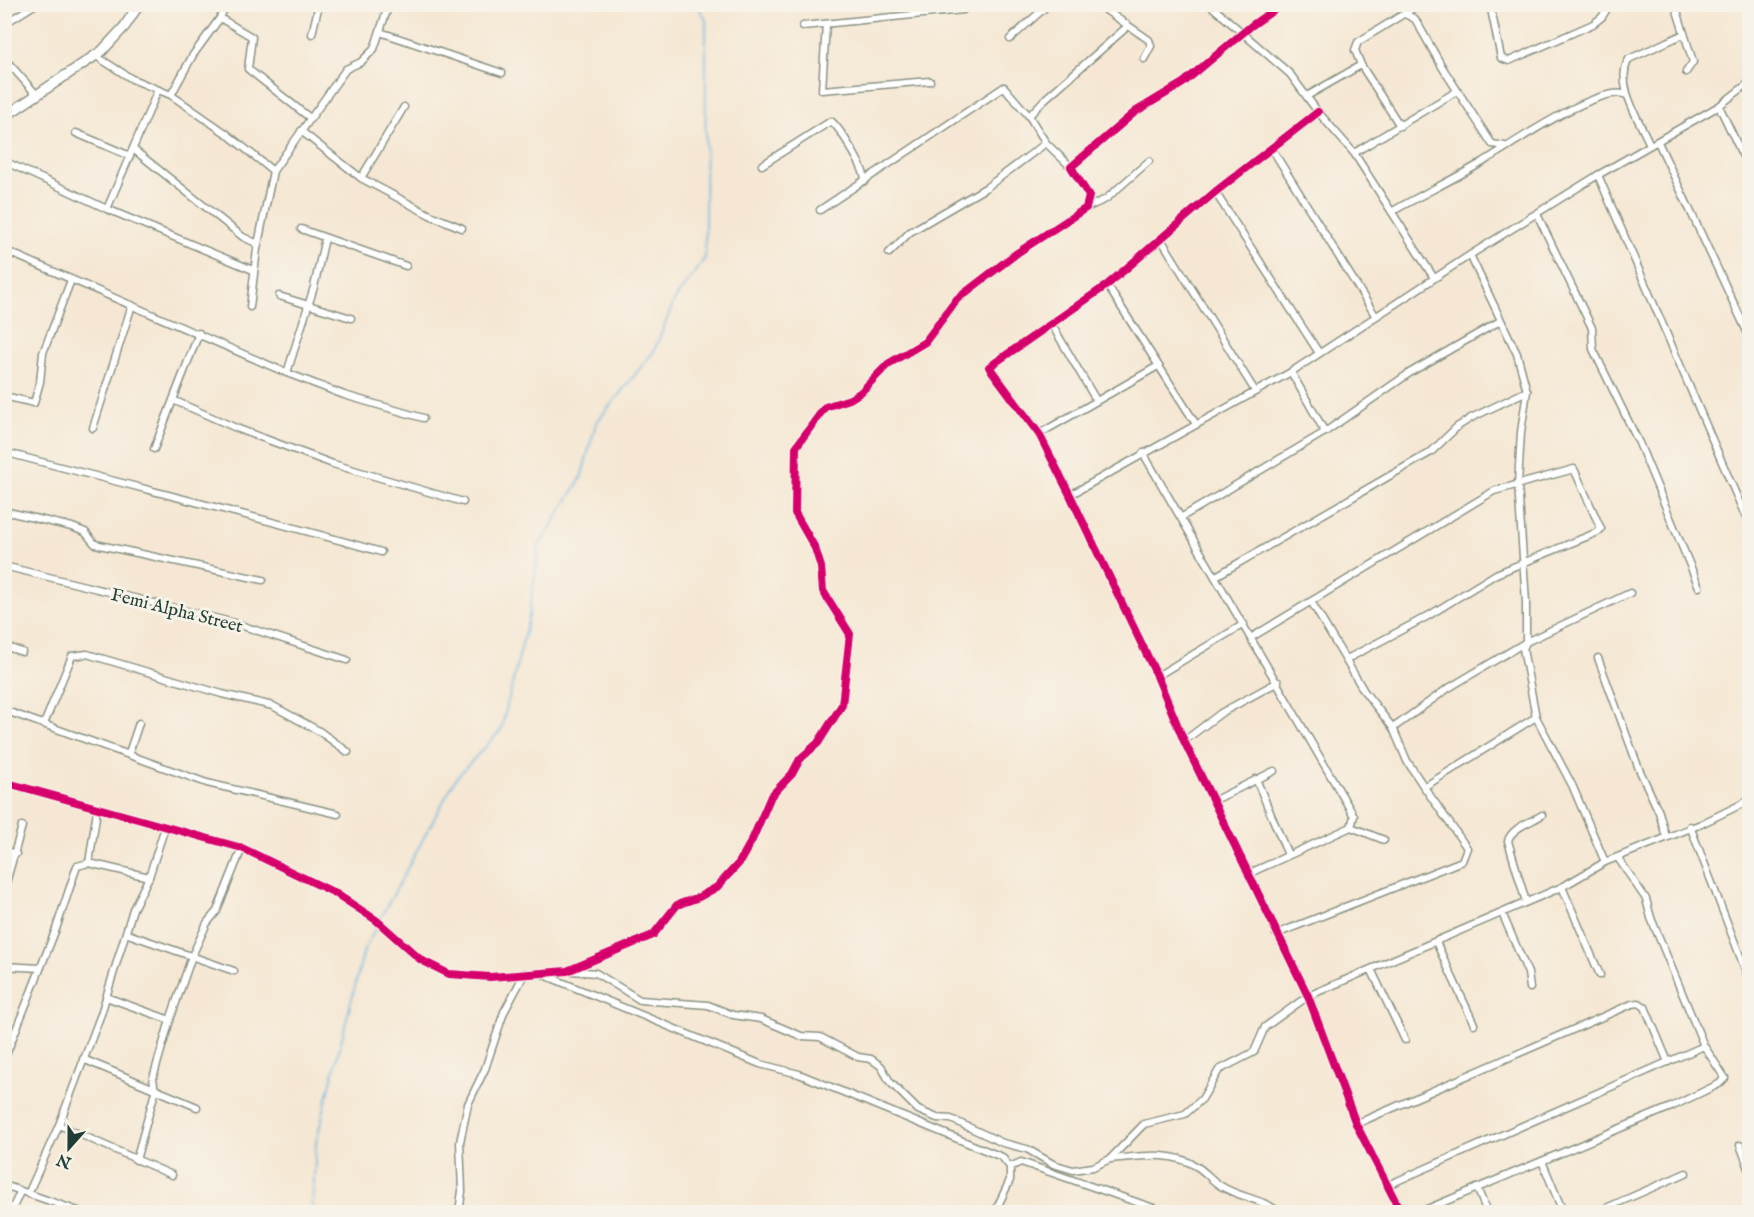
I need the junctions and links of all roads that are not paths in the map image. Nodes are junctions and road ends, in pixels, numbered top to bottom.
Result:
1 (36, 4) edge
2 (139, 4) edge
3 (226, 4) edge
4 (319, 4) edge
5 (389, 4) edge
6 (969, 4) edge
7 (1049, 4) edge
8 (1097, 4) edge
9 (1209, 4) edge
10 (1282, 4) edge
11 (1490, 4) edge
12 (1610, 4) edge
13 (1675, 4) edge
14 (1746, 4) edge
15 (1419, 6) edge
16 (1405, 14) junction
17 (1749, 14) edge
18 (220, 18) junction
19 (1415, 18) junction
20 (4, 24) edge
21 (826, 24) junction
22 (803, 26) dead end
23 (1128, 26) junction
24 (1251, 26) junction
25 (1237, 28) junction
26 (380, 32) junction
27 (1243, 33) junction
28 (312, 34) dead end
29 (1682, 34) junction
30 (1010, 39) dead end
31 (96, 56) junction
32 (4, 58) edge
33 (1144, 59) dead end
34 (1361, 65) junction
35 (1686, 72) dead end
36 (502, 73) dead end
37 (930, 81) dead end
38 (1749, 82) edge
39 (158, 90) junction
40 (1457, 91) junction
41 (36, 94) junction
42 (171, 95) junction
43 (1627, 95) junction
44 (1307, 96) junction
45 (1719, 106) junction
46 (404, 107) dead end
47 (1318, 112) junction
48 (1029, 116) junction
49 (4, 117) edge
50 (310, 118) junction
51 (1400, 126) junction
52 (301, 131) junction
53 (76, 133) dead end
54 (1658, 142) junction
55 (1046, 143) junction
56 (1492, 144) junction
57 (1650, 145) junction
58 (1506, 146) junction
59 (1272, 149) junction
60 (131, 152) junction
61 (1354, 153) junction
62 (1492, 155) junction
63 (4, 161) edge
64 (1149, 161) dead end
65 (762, 165) dead end
66 (1071, 166) junction
67 (273, 171) junction
68 (1749, 171) edge
69 (1599, 174) junction
70 (361, 178) junction
71 (865, 181) junction
72 (1215, 192) junction
73 (1086, 208) junction
74 (106, 209) junction
75 (820, 210) dead end
76 (1393, 212) junction
77 (1537, 214) junction
78 (462, 228) dead end
79 (301, 229) dead end
80 (325, 238) junction
81 (1161, 239) junction
82 (258, 244) junction
83 (4, 250) edge
84 (889, 253) dead end
85 (1470, 255) junction
86 (406, 266) dead end
87 (254, 270) junction
88 (1434, 278) junction
89 (71, 280) junction
90 (1107, 285) junction
91 (279, 296) dead end
92 (307, 303) junction
93 (132, 305) junction
94 (250, 307) dead end
95 (1375, 315) junction
96 (351, 318) dead end
97 (1500, 321) junction
98 (1746, 321) edge
99 (1053, 325) junction
100 (199, 333) junction
101 (1749, 338) edge
102 (1318, 353) junction
103 (1158, 366) junction
104 (1291, 372) junction
105 (287, 373) junction
106 (1256, 391) junction
107 (1527, 391) junction
108 (4, 396) edge
109 (172, 400) junction
110 (1096, 400) junction
111 (423, 418) dead end
112 (1196, 424) junction
113 (93, 428) dead end
114 (1325, 432) junction
115 (1039, 434) junction
116 (154, 449) dead end
117 (4, 452) edge
118 (1143, 453) junction
119 (1518, 484) junction
120 (1070, 495) junction
121 (463, 502) dead end
122 (4, 511) edge
123 (1182, 517) junction
124 (1749, 527) edge
125 (381, 552) dead end
126 (1524, 561) junction
127 (4, 566) edge
128 (1216, 576) junction
129 (263, 580) dead end
130 (1699, 587) dead end
131 (1630, 593) dead end
132 (1312, 603) junction
133 (1244, 624) junction
134 (1252, 637) junction
135 (1526, 642) junction
136 (4, 646) edge
137 (22, 652) dead end
138 (1598, 658) dead end
139 (1347, 659) junction
140 (347, 660) dead end
141 (1156, 673) junction
142 (1278, 682) junction
143 (4, 710) edge
144 (1536, 717) junction
145 (139, 723) dead end
146 (44, 724) junction
147 (1393, 728) junction
148 (1184, 741) junction
149 (348, 752) dead end
150 (129, 753) junction
151 (1274, 771) dead end
152 (1256, 779) junction
153 (4, 782) edge
154 (1424, 787) junction
155 (1215, 800) junction
156 (1747, 801) edge
157 (97, 810) junction
158 (1749, 813) edge
159 (338, 814) dead end
160 (1542, 815) dead end
161 (22, 826) dead end
162 (1690, 826) junction
163 (165, 827) junction
164 (1352, 827) junction
165 (1666, 837) junction
166 (1384, 840) dead end
167 (242, 848) junction
168 (4, 850) edge
169 (16, 854) junction
170 (1288, 855) junction
171 (1618, 858) junction
172 (1605, 862) junction
173 (89, 863) junction
174 (1250, 873) junction
175 (149, 877) junction
176 (1562, 887) junction
177 (4, 890) edge
178 (1526, 902) junction
179 (1502, 913) junction
180 (128, 934) junction
181 (1276, 934) junction
182 (1436, 942) junction
183 (192, 956) junction
184 (4, 966) edge
185 (40, 968) junction
186 (1371, 969) junction
187 (234, 971) dead end
188 (567, 971) junction
189 (525, 973) junction
190 (539, 973) junction
191 (1599, 975) dead end
192 (1749, 982) edge
193 (1530, 988) dead end
194 (1308, 996) junction
195 (106, 997) junction
196 (170, 1020) junction
197 (1474, 1024) dead end
198 (1405, 1040) dead end
199 (7, 1046) edge
200 (1704, 1046) junction
201 (82, 1059) junction
202 (4, 1060) edge
203 (1668, 1062) junction
204 (155, 1092) junction
205 (197, 1107) dead end
206 (1356, 1124) junction
207 (58, 1125) junction
208 (1740, 1145) dead end
209 (1110, 1159) junction
210 (135, 1160) junction
211 (1542, 1161) junction
212 (1010, 1167) junction
213 (1749, 1170) edge
214 (1686, 1173) dead end
215 (172, 1175) dead end
216 (4, 1185) edge
217 (1388, 1185) junction
218 (1477, 1188) junction
219 (20, 1192) junction
220 (28, 1194) junction
221 (11, 1212) edge
222 (81, 1212) edge
223 (459, 1212) edge
224 (995, 1212) edge
225 (1165, 1212) edge
226 (1279, 1212) edge
227 (1401, 1212) edge
228 (1420, 1212) edge
229 (1487, 1212) edge
230 (1563, 1212) edge
231 (1597, 1212) edge

1 - 20 street
2 - 31 street
3 - 18 street
4 - 28 street
5 - 26 street
6 - 21 street
7 - 30 street
8 - 23 street
9 - 25 street
10 - 24 street
11 - 12 street
13 - 29 street
14 - 17 street
15 - 16 street
15 - 19 street
16 - 19 street
16 - 34 street
18 - 42 street
18 - 50 street
19 - 40 street
21 - 22 street
21 - 37 street
23 - 33 street
23 - 48 street
24 - 25 street
24 - 27 street
25 - 27 street
26 - 36 street
26 - 50 street
27 - 44 street
27 - 66 street
29 - 35 street
29 - 43 street
31 - 39 street
31 - 41 street
32 - 41 street
34 - 44 street
34 - 51 street
38 - 45 street
39 - 42 street
39 - 60 street
40 - 51 street
40 - 56 street
41 - 49 street
42 - 67 street
43 - 57 street
43 - 58 street
44 - 47 street
45 - 54 street
45 - 68 street
46 - 70 street
47 - 59 street
47 - 61 street
48 - 55 street
48 - 71 street
50 - 52 street
51 - 61 street
52 - 67 street
52 - 70 street
53 - 60 street
54 - 57 street
54 - 98 street
55 - 66 street
55 - 84 street
56 - 58 street
56 - 62 street
57 - 69 street
58 - 62 street
59 - 72 street
59 - 95 street
60 - 74 street
60 - 82 street
61 - 76 street
62 - 76 street
63 - 74 street
64 - 73 street
65 - 71 street
66 - 73 street
67 - 82 street
69 - 77 street
69 - 124 street
70 - 78 street
71 - 75 street
72 - 81 street
72 - 102 street
73 - 188 street
74 - 87 street
76 - 88 street
77 - 85 street
77 - 130 street
79 - 80 street
80 - 86 street
80 - 92 street
81 - 90 street
81 - 106 street
82 - 87 street
83 - 89 street
85 - 88 street
85 - 97 street
87 - 94 street
88 - 95 street
89 - 93 street
89 - 108 street
90 - 99 street
90 - 103 street
91 - 92 street
92 - 96 street
92 - 105 street
93 - 100 street
93 - 113 street
95 - 102 street
97 - 107 street
97 - 114 street
98 - 101 street
99 - 110 street
99 - 115 street
100 - 105 street
100 - 109 street
102 - 104 street
103 - 110 street
103 - 112 street
104 - 106 street
104 - 114 street
105 - 111 street
106 - 112 street
107 - 119 street
107 - 128 street
109 - 116 street
109 - 121 street
110 - 115 street
112 - 118 street
114 - 123 street
115 - 120 street
117 - 125 street
118 - 120 street
118 - 123 street
119 - 126 street
119 - 126 street
119 - 132 street
120 - 141 street
122 - 129 street
123 - 128 street
126 - 135 street
126 - 139 street
127 - 140 street, Femi Alpha Street
128 - 133 street
131 - 135 street
132 - 134 street
132 - 139 street
133 - 134 street
133 - 141 street
134 - 142 street
135 - 144 street
135 - 147 street
136 - 137 street
138 - 165 street
139 - 147 street
141 - 148 street
142 - 148 street
142 - 164 street
143 - 146 street
144 - 154 street
144 - 172 street
145 - 150 street
146 - 149 street
146 - 150 street
147 - 154 street
148 - 155 street
150 - 159 street
151 - 152 street
152 - 155 street
152 - 170 street
153 - 157 street
154 - 181 street
155 - 174 street
156 - 158 street
156 - 162 street
157 - 163 street
157 - 173 street
160 - 178 street
161 - 169 street
162 - 165 street
162 - 192 street
163 - 167 street
163 - 175 street
164 - 166 street
164 - 170 street
165 - 171 street
167 - 183 street
167 - 189 street
168 - 169 street
169 - 177 street
170 - 174 street
171 - 172 street
171 - 200 street
172 - 176 street
173 - 175 street
173 - 185 street
174 - 181 street
175 - 180 street
176 - 178 street
176 - 191 street
178 - 179 street
179 - 182 street
179 - 193 street
180 - 183 street
180 - 195 street
181 - 194 street
182 - 186 street
182 - 197 street
183 - 187 street
183 - 196 street
184 - 185 street
185 - 199 street
186 - 194 street
186 - 198 street
188 - 190 street
188 - 209 street
189 - 190 street
189 - 223 street
190 - 212 street
194 - 206 street
194 - 209 street
195 - 196 street
195 - 201 street
196 - 204 street
199 - 202 street
200 - 203 street
200 - 211 street
201 - 204 street
201 - 207 street
203 - 206 street
203 - 217 street
204 - 205 street
204 - 210 street
206 - 217 street
207 - 210 street
207 - 220 street
208 - 213 street
209 - 226 street
210 - 215 street
211 - 218 street
211 - 230 street
212 - 224 street
212 - 225 street
214 - 231 street
216 - 219 street
217 - 227 street
218 - 228 street
218 - 229 street
219 - 220 street
219 - 221 street
220 - 222 street

